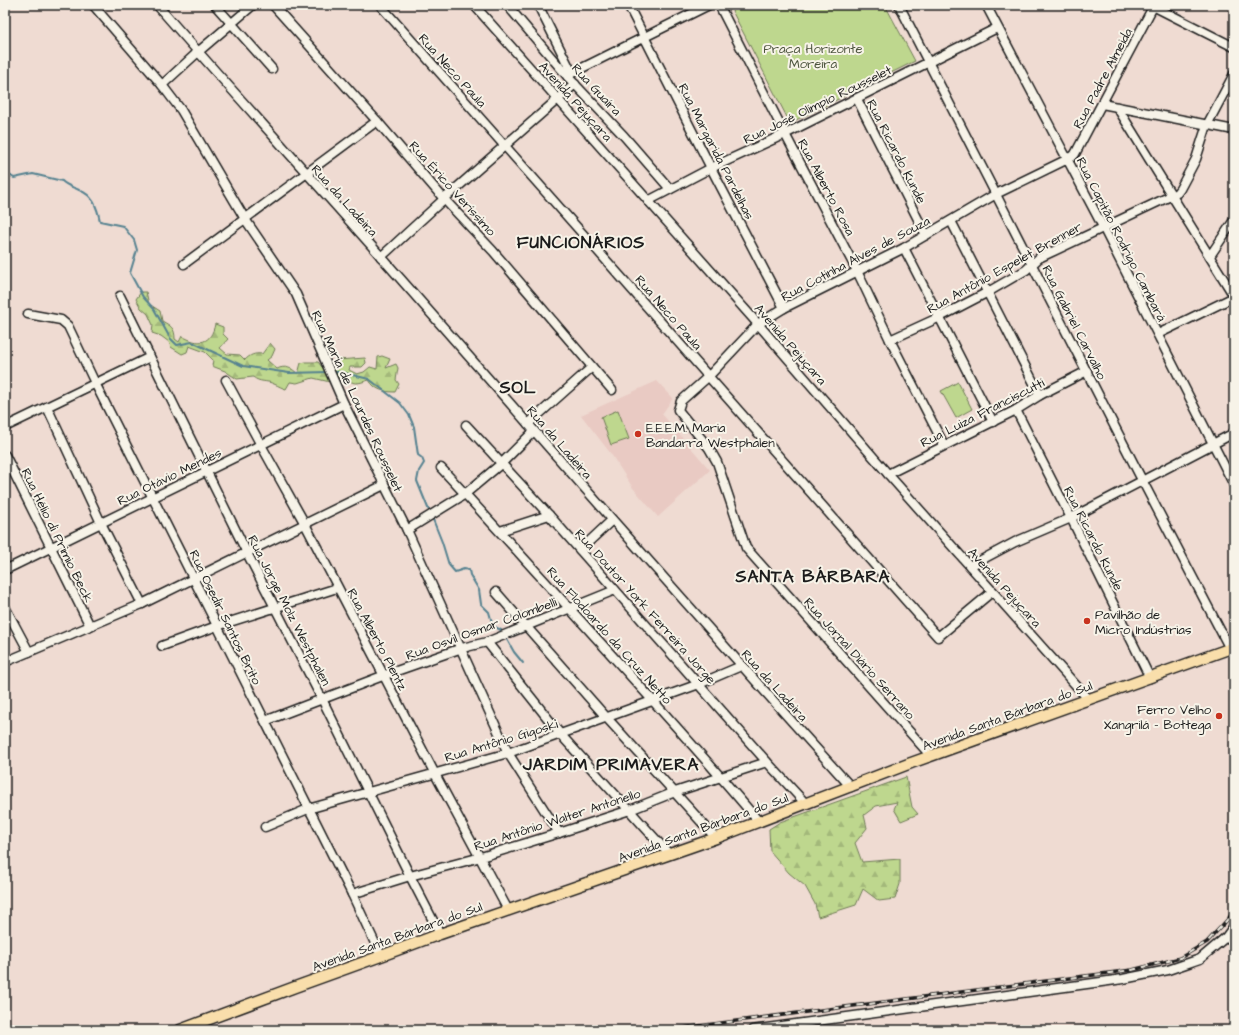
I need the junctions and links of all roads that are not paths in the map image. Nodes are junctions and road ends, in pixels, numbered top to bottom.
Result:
1 (93, 5) edge
2 (157, 5) edge
3 (215, 5) edge
4 (253, 5) edge
5 (273, 5) edge
6 (380, 5) edge
7 (474, 5) edge
8 (507, 5) edge
9 (538, 5) edge
10 (628, 5) edge
11 (709, 5) edge
12 (719, 5) edge
13 (899, 5) edge
14 (986, 5) edge
15 (1153, 5) edge
16 (231, 23) junction
17 (997, 28) junction
18 (645, 37) junction
19 (1234, 47) edge
20 (198, 52) junction
21 (928, 62) junction
22 (272, 69) dead end
23 (1234, 74) edge
24 (570, 75) junction
25 (575, 84) junction
26 (162, 85) junction
27 (558, 99) junction
28 (857, 99) junction
29 (1102, 104) junction
30 (1117, 107) junction
31 (377, 121) junction
32 (1207, 125) junction
33 (1234, 130) edge
34 (785, 134) junction
35 (505, 146) junction
36 (1068, 159) junction
37 (711, 168) junction
38 (306, 174) junction
39 (670, 189) junction
40 (996, 194) junction
41 (1172, 194) junction
42 (444, 199) junction
43 (648, 200) junction
44 (246, 219) junction
45 (1234, 220) edge
46 (951, 221) junction
47 (1103, 227) junction
48 (926, 235) junction
49 (904, 248) junction
50 (1210, 256) junction
51 (381, 257) junction
52 (184, 264) dead end
53 (1032, 264) junction
54 (857, 271) junction
55 (988, 292) junction
56 (120, 296) dead end
57 (1234, 297) edge
58 (784, 308) junction
59 (28, 314) dead end
60 (940, 317) junction
61 (758, 324) junction
62 (1158, 334) junction
63 (890, 340) junction
64 (150, 357) junction
65 (592, 367) junction
66 (1087, 371) junction
67 (709, 376) junction
68 (226, 380) dead end
69 (96, 383) junction
70 (612, 390) dead end
71 (1040, 395) junction
72 (344, 404) junction
73 (47, 407) junction
74 (678, 410) joint
75 (1016, 410) junction
76 (993, 422) junction
77 (528, 424) junction
78 (466, 425) dead end
79 (5, 427) edge
80 (534, 431) junction
81 (1234, 433) edge
82 (1213, 444) junction
83 (261, 445) junction
84 (944, 445) junction
85 (5, 455) edge
86 (502, 463) junction
87 (441, 468) dead end
88 (207, 471) junction
89 (888, 474) junction
90 (1142, 480) junction
91 (384, 485) junction
92 (1234, 485) edge
93 (466, 494) junction
94 (153, 498) junction
95 (549, 515) junction
96 (1071, 518) junction
97 (612, 520) junction
98 (101, 523) junction
99 (305, 524) junction
100 (407, 530) junction
101 (500, 531) junction
102 (51, 547) junction
103 (580, 550) junction
104 (247, 552) junction
105 (970, 566) junction
106 (5, 570) edge
107 (194, 579) junction
108 (337, 588) junction
109 (615, 590) junction
110 (993, 591) junction
111 (496, 592) dead end
112 (142, 604) junction
113 (5, 607) edge
114 (276, 607) junction
115 (570, 609) junction
116 (90, 626) junction
117 (217, 626) junction
118 (525, 626) junction
119 (487, 642) junction
120 (162, 646) dead end
121 (462, 648) junction
122 (1232, 648) edge
123 (29, 652) junction
124 (5, 662) edge
125 (741, 666) junction
126 (385, 675) junction
127 (1150, 678) junction
128 (699, 684) junction
129 (322, 699) junction
130 (1089, 700) junction
131 (653, 701) junction
132 (606, 717) junction
133 (265, 721) junction
134 (561, 735) junction
135 (508, 752) junction
136 (932, 756) junction
137 (767, 762) junction
138 (435, 774) junction
139 (721, 776) junction
140 (851, 787) junction
141 (369, 792) junction
142 (675, 792) junction
143 (806, 804) junction
144 (308, 809) junction
145 (630, 810) junction
146 (759, 822) junction
147 (265, 827) dead end
148 (559, 833) junction
149 (716, 838) junction
150 (669, 854) junction
151 (481, 857) junction
152 (410, 876) junction
153 (352, 894) junction
154 (508, 910) junction
155 (1234, 926) edge
156 (440, 934) junction
157 (381, 956) junction
158 (180, 1030) edge
159 (752, 1030) edge

1 - 26 street, Rua Maria de Lourdes Rousselet
2 - 20 street, Rua da Ladeira
3 - 16 street
4 - 16 street
5 - 31 street, Rua Érico Veríssimo
6 - 35 street, Rua Neco Paula
7 - 27 street, Avenida Pejuçara
8 - 24 street, Rua Guaíra
9 - 24 street
10 - 18 street, Rua Margarida Pardelhas
11 - 18 street
12 - 34 street, Rua Alberto Rosa
13 - 21 street, Rua Gabriel Carvalho
14 - 17 street, Rua Capitão Rodrigo Cambará
15 - 19 street
15 - 29 street, Rua Padre Almeida
16 - 20 street
16 - 22 street
17 - 21 street, Rua José Olímpio Rousselet
17 - 36 street, Rua Capitão Rodrigo Cambará
18 - 24 street
18 - 37 street, Rua Margarida Pardelhas
20 - 26 street
20 - 38 street, Rua da Ladeira
21 - 28 street, Rua José Olímpio Rousselet
21 - 40 street, Rua Gabriel Carvalho
23 - 32 street
24 - 25 street, Rua Guaíra
25 - 27 street
25 - 39 street, Rua Guaíra
26 - 44 street, Rua Maria de Lourdes Rousselet
27 - 35 street
27 - 43 street, Avenida Pejuçara
28 - 34 street, Rua José Olímpio Rousselet
28 - 48 street, Rua Ricardo Kunde
29 - 30 street
29 - 36 street, Rua Padre Almeida
30 - 32 street
30 - 41 street
31 - 38 street
31 - 42 street, Rua Érico Veríssimo
32 - 33 street
32 - 41 street
34 - 37 street, Rua José Olímpio Rousselet
34 - 54 street, Rua Alberto Rosa
35 - 42 street
35 - 67 street, Rua Neco Paula
36 - 40 street, Rua Cotinha Alves de Souza
36 - 47 street, Rua Capitão Rodrigo Cambará
37 - 39 street, Rua José Olímpio Rousselet
37 - 58 street, Rua Margarida Pardelhas
38 - 44 street
38 - 51 street, Rua da Ladeira
39 - 43 street, Rua José Olímpio Rousselet
40 - 46 street, Rua Cotinha Alves de Souza
40 - 53 street, Rua Gabriel Carvalho
41 - 47 street, Rua Antônio Espelet Brenner
41 - 50 street
42 - 51 street
42 - 65 street, Rua Érico Veríssimo
43 - 61 street, Avenida Pejuçara
44 - 52 street
44 - 72 street, Rua Maria de Lourdes Rousselet
45 - 50 street
46 - 48 street, Rua Cotinha Alves de Souza
46 - 55 street
47 - 53 street, Rua Antônio Espelet Brenner
47 - 62 street, Rua Capitão Rodrigo Cambará
48 - 49 street, Rua Cotinha Alves de Souza
49 - 54 street, Rua Cotinha Alves de Souza
49 - 60 street
50 - 57 street
51 - 77 street, Rua da Ladeira
53 - 55 street, Rua Antônio Espelet Brenner
53 - 66 street, Rua Gabriel Carvalho
54 - 58 street, Rua Cotinha Alves de Souza
54 - 63 street, Rua Alberto Rosa
55 - 60 street, Rua Antônio Espelet Brenner
55 - 71 street
56 - 64 street, Rua Jorge Molz Westphalen
57 - 62 street
58 - 61 street, Rua Cotinha Alves de Souza
59 - 69 street, Rua Osedir Santos Brito
60 - 63 street, Rua Antônio Espelet Brenner
60 - 76 street
61 - 67 street, Rua Cotinha Alves de Souza
61 - 89 street, Avenida Pejuçara
62 - 82 street, Rua Capitão Rodrigo Cambará
63 - 84 street, Rua Alberto Rosa
64 - 69 street
64 - 88 street, Rua Jorge Molz Westphalen
65 - 70 street, Rua Érico Veríssimo
65 - 77 street
66 - 71 street, Rua Luiza Franciscutti
66 - 90 street, Rua Gabriel Carvalho
67 - 74 street, Rua Cotinha Alves de Souza
67 - 110 street, Rua Neco Paula
68 - 83 street, Rua Alberto Plentz
69 - 73 street
69 - 94 street, Rua Osedir Santos Brito
71 - 75 street, Rua Luiza Franciscutti
72 - 83 street, Rua Otávio Mendes
72 - 91 street, Rua Maria de Lourdes Rousselet
73 - 79 street
73 - 98 street
74 - 136 street, Rua Jornal Diário Serrano
75 - 76 street, Rua Luiza Franciscutti
75 - 96 street, Rua Ricardo Kunde
76 - 84 street, Rua Luiza Franciscutti
77 - 80 street, Rua da Ladeira
78 - 86 street, Rua Doutor York Ferreira Jorge
80 - 86 street
80 - 97 street, Rua da Ladeira
81 - 82 street
82 - 90 street
82 - 92 street, Rua Capitão Rodrigo Cambará
83 - 88 street, Rua Otávio Mendes
83 - 99 street, Rua Alberto Plentz
84 - 89 street, Rua Luiza Franciscutti
85 - 102 street, Rua Hélio di Primio Beck
86 - 93 street
86 - 95 street, Rua Doutor York Ferreira Jorge
87 - 93 street, Rua Flodoardo da Cruz Netto
88 - 94 street, Rua Otávio Mendes
88 - 104 street, Rua Jorge Molz Westphalen
89 - 105 street, Avenida Pejuçara
90 - 96 street
90 - 122 street, Rua Gabriel Carvalho
91 - 99 street
91 - 100 street, Rua Maria de Lourdes Rousselet
93 - 100 street
93 - 101 street, Rua Flodoardo da Cruz Netto
94 - 98 street, Rua Otávio Mendes
94 - 107 street, Rua Osedir Santos Brito
95 - 101 street
95 - 103 street, Rua Doutor York Ferreira Jorge
96 - 105 street
96 - 127 street, Rua Ricardo Kunde
97 - 103 street
97 - 125 street, Rua da Ladeira
98 - 102 street, Rua Otávio Mendes
98 - 112 street
99 - 104 street
99 - 108 street, Rua Alberto Plentz
100 - 121 street, Rua Maria de Lourdes Rousselet
101 - 115 street, Rua Flodoardo da Cruz Netto
102 - 106 street, Rua Otávio Mendes
102 - 116 street, Rua Hélio di Primio Beck
103 - 109 street, Rua Doutor York Ferreira Jorge
104 - 107 street
104 - 114 street, Rua Jorge Molz Westphalen
105 - 110 street, Avenida Pejuçara
107 - 112 street
107 - 117 street, Rua Osedir Santos Brito
108 - 114 street
108 - 126 street, Rua Alberto Plentz
109 - 115 street, Rua Osvil Osmar Colombelli
109 - 128 street, Rua Doutor York Ferreira Jorge
110 - 130 street, Avenida Pejuçara
111 - 118 street
112 - 116 street
113 - 123 street
114 - 117 street
114 - 129 street, Rua Jorge Molz Westphalen
115 - 118 street, Rua Osvil Osmar Colombelli
115 - 131 street, Rua Flodoardo da Cruz Netto
116 - 123 street
117 - 120 street
117 - 133 street, Rua Osedir Santos Brito
118 - 119 street, Rua Osvil Osmar Colombelli
118 - 132 street
119 - 121 street, Rua Osvil Osmar Colombelli
119 - 134 street
121 - 126 street, Rua Osvil Osmar Colombelli
121 - 135 street, Rua Maria de Lourdes Rousselet
122 - 127 main road, Avenida Santa Bárbara do Sul
123 - 124 street
125 - 128 street, Rua Antônio Gigoski
125 - 140 street, Rua da Ladeira
126 - 129 street, Rua Osvil Osmar Colombelli
126 - 138 street, Rua Alberto Plentz
127 - 130 main road, Avenida Santa Bárbara do Sul
128 - 131 street, Rua Antônio Gigoski
128 - 137 street, Rua Doutor York Ferreira Jorge
129 - 133 street, Rua Osvil Osmar Colombelli
129 - 141 street, Rua Jorge Molz Westphalen
130 - 136 main road, Avenida Santa Bárbara do Sul
131 - 132 street, Rua Antônio Gigoski
131 - 139 street, Rua Flodoardo da Cruz Netto
132 - 134 street, Rua Antônio Gigoski
132 - 142 street
133 - 144 street, Rua Osedir Santos Brito
134 - 135 street, Rua Antônio Gigoski
134 - 145 street
135 - 138 street, Rua Antônio Gigoski
135 - 148 street, Rua Maria de Lourdes Rousselet
136 - 140 main road, Avenida Santa Bárbara do Sul
137 - 139 street, Rua Antônio Walter Antonello
137 - 143 street, Rua Doutor York Ferreira Jorge
138 - 141 street, Rua Antônio Gigoski
138 - 151 street, Rua Alberto Plentz
139 - 142 street, Rua Antônio Walter Antonello
139 - 146 street, Rua Flodoardo da Cruz Netto
140 - 143 main road, Avenida Santa Bárbara do Sul
141 - 144 street, Rua Antônio Gigoski
141 - 152 street, Rua Jorge Molz Westphalen
142 - 145 street, Rua Antônio Walter Antonello
142 - 149 street
143 - 146 main road, Avenida Santa Bárbara do Sul
144 - 147 street, Rua Antônio Gigoski
144 - 153 street, Rua Osedir Santos Brito
145 - 148 street, Rua Antônio Walter Antonello
145 - 150 street
146 - 149 main road, Avenida Santa Bárbara do Sul
148 - 151 street, Rua Antônio Walter Antonello
149 - 150 main road, Avenida Santa Bárbara do Sul
150 - 154 main road, Avenida Santa Bárbara do Sul
151 - 152 street, Rua Antônio Walter Antonello
151 - 154 street, Rua Alberto Plentz
152 - 153 street, Rua Antônio Walter Antonello
152 - 156 street, Rua Jorge Molz Westphalen
153 - 157 street, Rua Osedir Santos Brito
154 - 156 main road, Avenida Santa Bárbara do Sul
155 - 159 street
156 - 157 main road, Avenida Santa Bárbara do Sul
157 - 158 main road, Avenida Santa Bárbara do Sul

